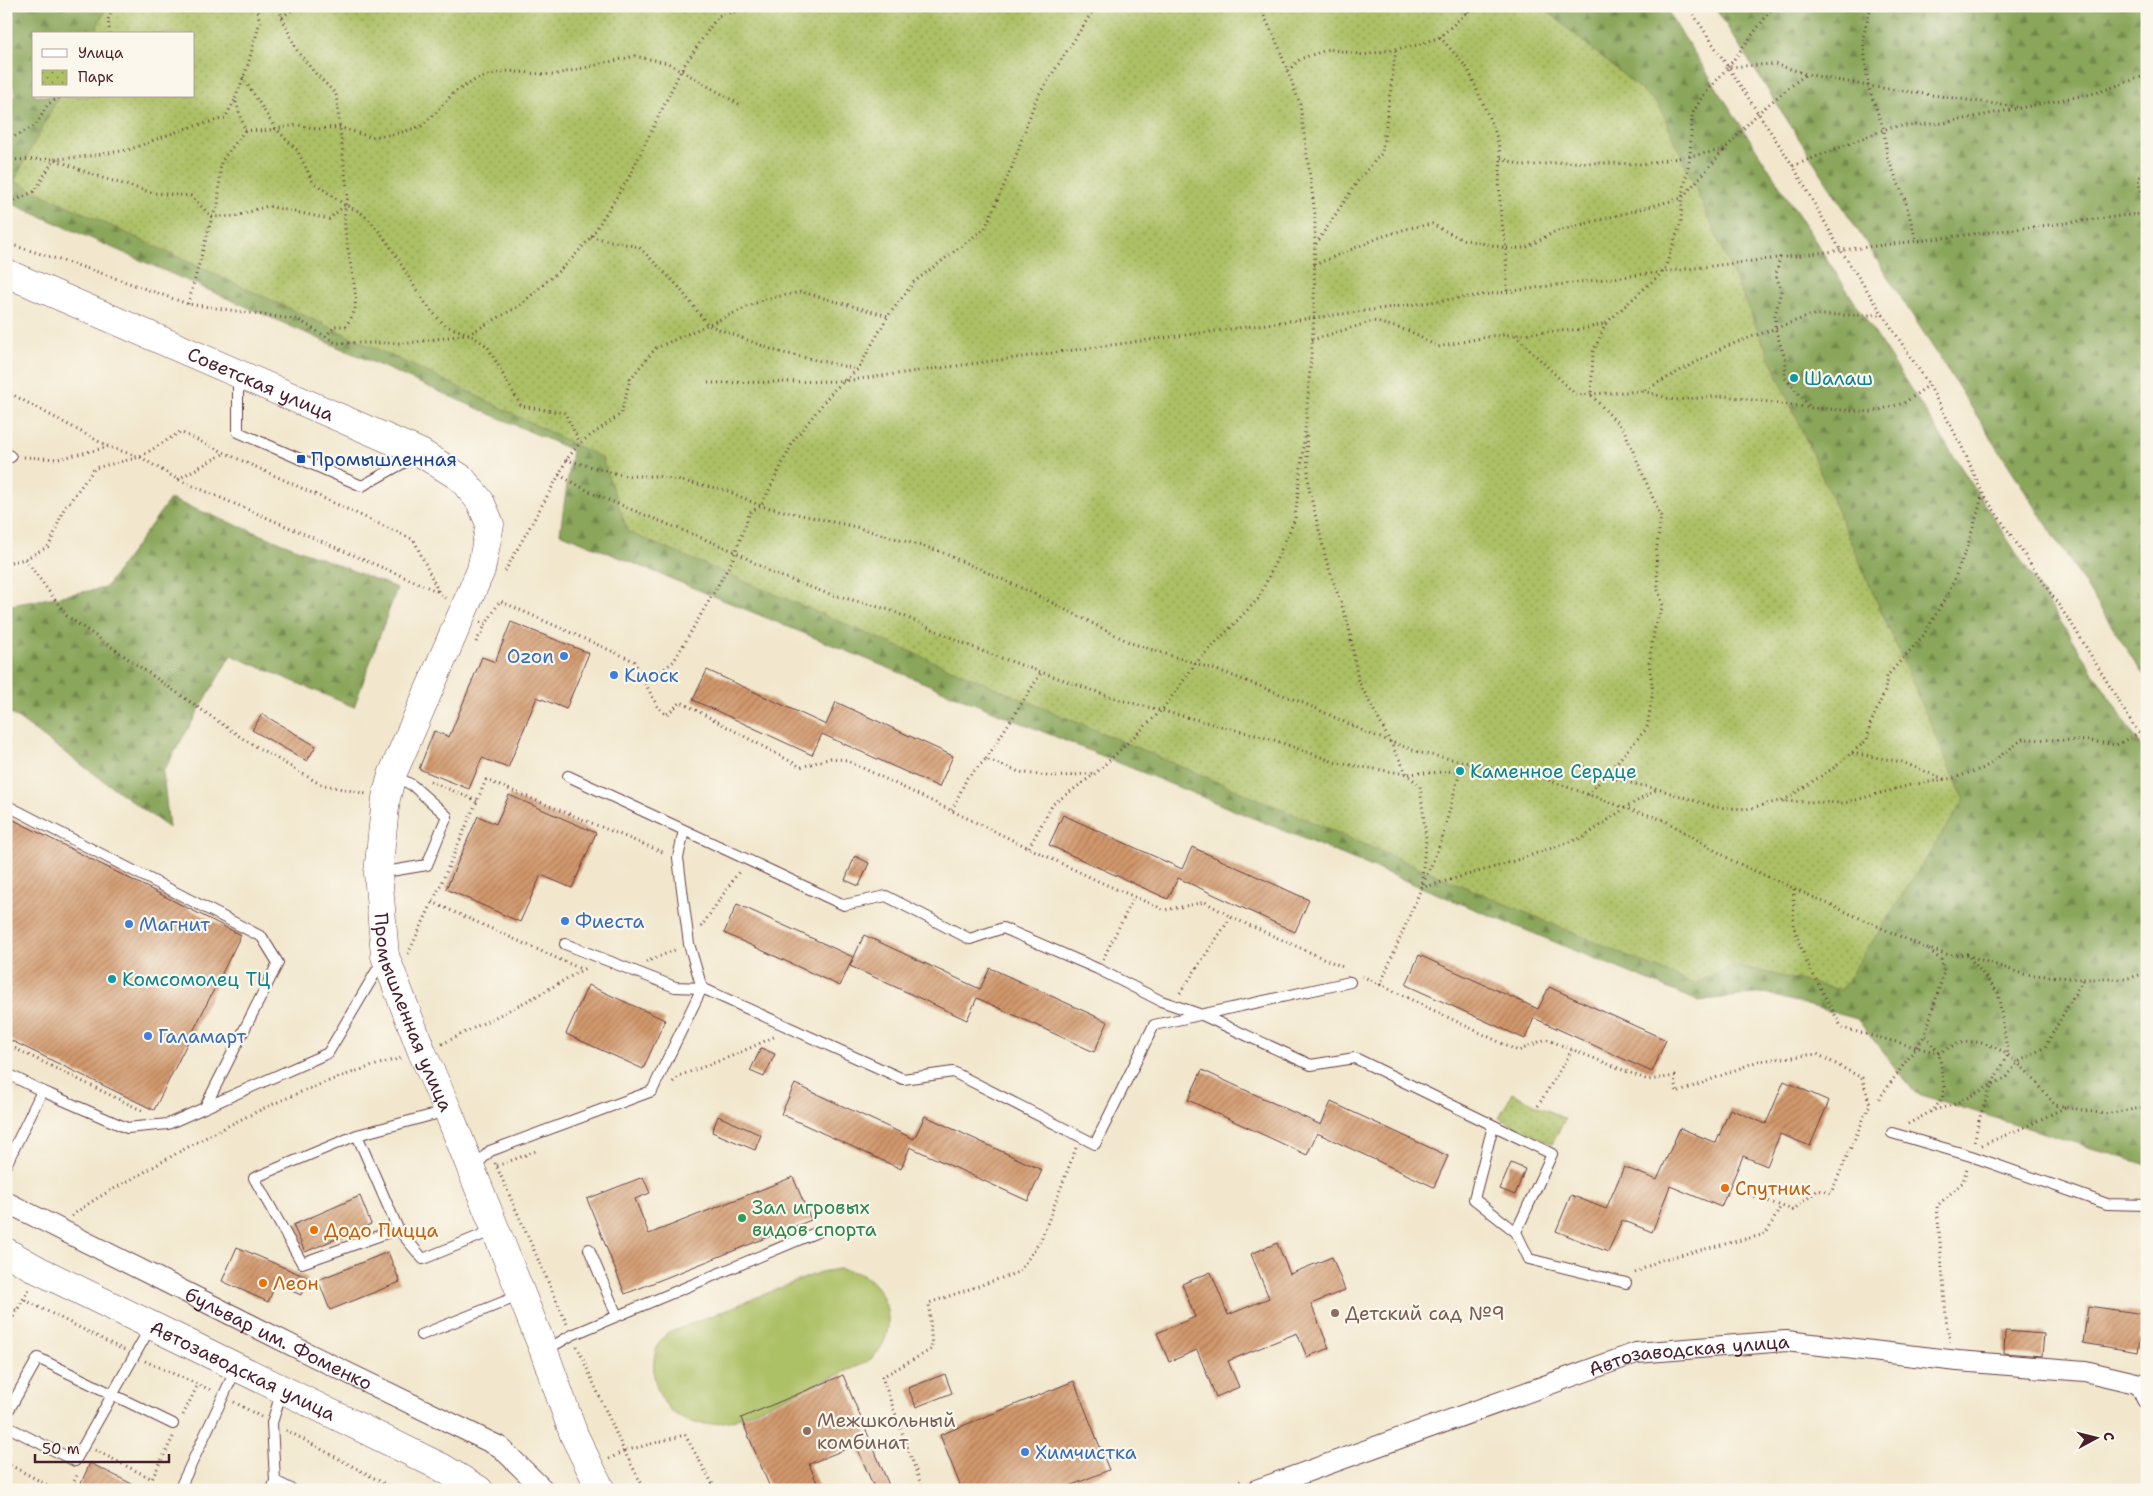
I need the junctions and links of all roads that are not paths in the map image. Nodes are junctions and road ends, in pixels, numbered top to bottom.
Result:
1 (6, 274) edge
2 (238, 372) junction
3 (420, 453) junction
4 (490, 524) joint
5 (568, 776) dead end
6 (397, 786) junction
7 (6, 805) edge
8 (684, 830) junction
9 (378, 873) junction
10 (565, 944) dead end
11 (396, 951) junction
12 (1350, 982) dead end
13 (702, 988) junction
14 (1202, 1015) junction
15 (6, 1073) edge
16 (42, 1091) junction
17 (205, 1107) junction
18 (448, 1111) junction
19 (1493, 1126) junction
20 (1892, 1134) road end
21 (357, 1135) junction
22 (6, 1165) edge
23 (470, 1170) junction
24 (6, 1202) edge
25 (2147, 1206) edge
26 (398, 1229) junction
27 (495, 1230) junction
28 (820, 1231) dead end
29 (1516, 1232) junction
30 (589, 1249) dead end
31 (6, 1252) edge
32 (1626, 1282) road end
33 (522, 1294) junction
34 (616, 1316) junction
35 (151, 1325) junction
36 (421, 1335) dead end
37 (544, 1351) junction
38 (237, 1366) junction
39 (282, 1388) junction
40 (2145, 1389) edge
41 (112, 1393) junction
42 (6, 1415) edge
43 (178, 1421) road end
44 (6, 1426) edge
45 (442, 1467) junction
46 (596, 1479) edge
47 (273, 1485) edge
48 (543, 1488) dead end
49 (179, 1490) edge
50 (293, 1490) edge
51 (458, 1490) edge
52 (479, 1490) edge
53 (1256, 1490) edge

1 - 2 street, Советская улица
2 - 3 street, Советская улица
2 - 3 lane
3 - 4 street, Советская улица
4 - 6 street, Промышленная улица
5 - 8 lane
6 - 9 street, Промышленная улица
6 - 9 lane
7 - 17 lane
8 - 13 lane
8 - 14 lane
9 - 11 street, Промышленная улица
10 - 13 lane
11 - 17 lane
11 - 18 street, Промышленная улица
12 - 14 lane
13 - 14 lane
13 - 23 lane
14 - 19 lane
15 - 16 lane
16 - 17 lane
16 - 22 lane
18 - 21 lane
18 - 23 street, Промышленная улица
19 - 29 lane
19 - 29 lane
20 - 25 lane
21 - 26 lane
21 - 26 lane
23 - 27 street, Промышленная улица
24 - 48 street, бульвар им. Фоменко
26 - 27 lane
27 - 33 street, Промышленная улица
28 - 34 lane
29 - 32 lane
30 - 34 lane
31 - 35 street, Автозаводская улица
33 - 36 lane
33 - 37 street, Промышленная улица
34 - 37 lane
35 - 38 street, Автозаводская улица
35 - 41 lane
37 - 46 street, Промышленная улица
38 - 39 street, Автозаводская улица
38 - 49 lane
39 - 45 street, Автозаводская улица
39 - 47 lane
40 - 53 street, Автозаводская улица
41 - 42 lane
41 - 43 lane
41 - 44 lane
45 - 51 lane
45 - 52 street, Автозаводская улица
47 - 50 lane

